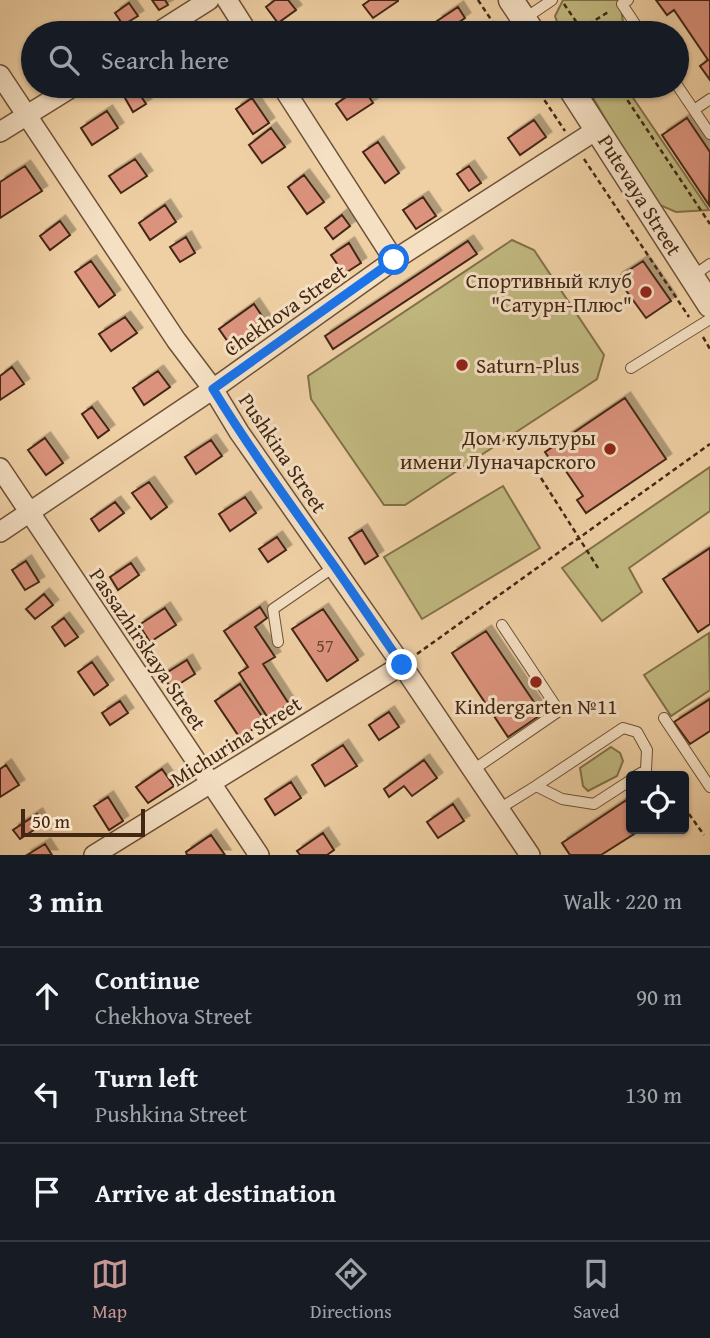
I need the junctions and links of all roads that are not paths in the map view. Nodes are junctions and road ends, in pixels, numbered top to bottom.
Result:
1 (209, 0) edge
2 (227, 0) edge
3 (552, 0) edge
4 (625, 2) edge
5 (523, 18) edge
6 (176, 21) edge
7 (240, 21) edge
8 (635, 21) edge
9 (0, 75) edge
10 (55, 98) edge
11 (290, 98) edge
12 (577, 98) edge
13 (686, 98) edge
14 (710, 99) edge
15 (694, 110) junction
16 (27, 116) junction
17 (598, 129) junction
18 (0, 132) edge
19 (710, 135) edge
20 (394, 260) junction
21 (701, 271) edge
22 (710, 305) edge
23 (710, 319) edge
24 (631, 368) dead end
25 (213, 389) junction
26 (0, 468) edge
27 (29, 512) junction
28 (0, 532) edge
29 (334, 566) junction
30 (502, 625) dead end
31 (278, 642) dead end
32 (402, 665) junction
33 (664, 718) dead end
34 (473, 770) junction
35 (644, 771) edge
36 (626, 783) edge
37 (210, 784) junction
38 (536, 786) junction
39 (710, 787) edge
40 (499, 809) junction
41 (94, 855) edge
42 (259, 855) edge
43 (530, 855) edge

1 - 6 street
2 - 7 street
3 - 5 lane
4 - 8 lane
9 - 16 street, Pushkina Street
10 - 16 street
11 - 20 street
12 - 17 street, Putevaya Street
13 - 15 lane
14 - 15 lane
15 - 19 lane
16 - 18 street
16 - 25 street, Pushkina Street
17 - 20 street, Chekhova Street
17 - 21 street, Putevaya Street
20 - 25 street, Chekhova Street
21 - 22 street, Putevaya Street
23 - 24 lane
25 - 27 street, Chekhova Street
25 - 29 street, Pushkina Street
26 - 27 street, Passazhirskaya Street
27 - 28 street, Chekhova Street
27 - 37 street, Passazhirskaya Street
29 - 31 lane
29 - 32 street, Pushkina Street
30 - 34 lane
32 - 34 street, Pushkina Street
32 - 37 street, Michurina Street
33 - 39 lane
34 - 40 street, Pushkina Street
35 - 38 lane
36 - 38 lane
37 - 41 street, Michurina Street
37 - 42 street, Passazhirskaya Street
38 - 40 lane
40 - 43 street, Pushkina Street

